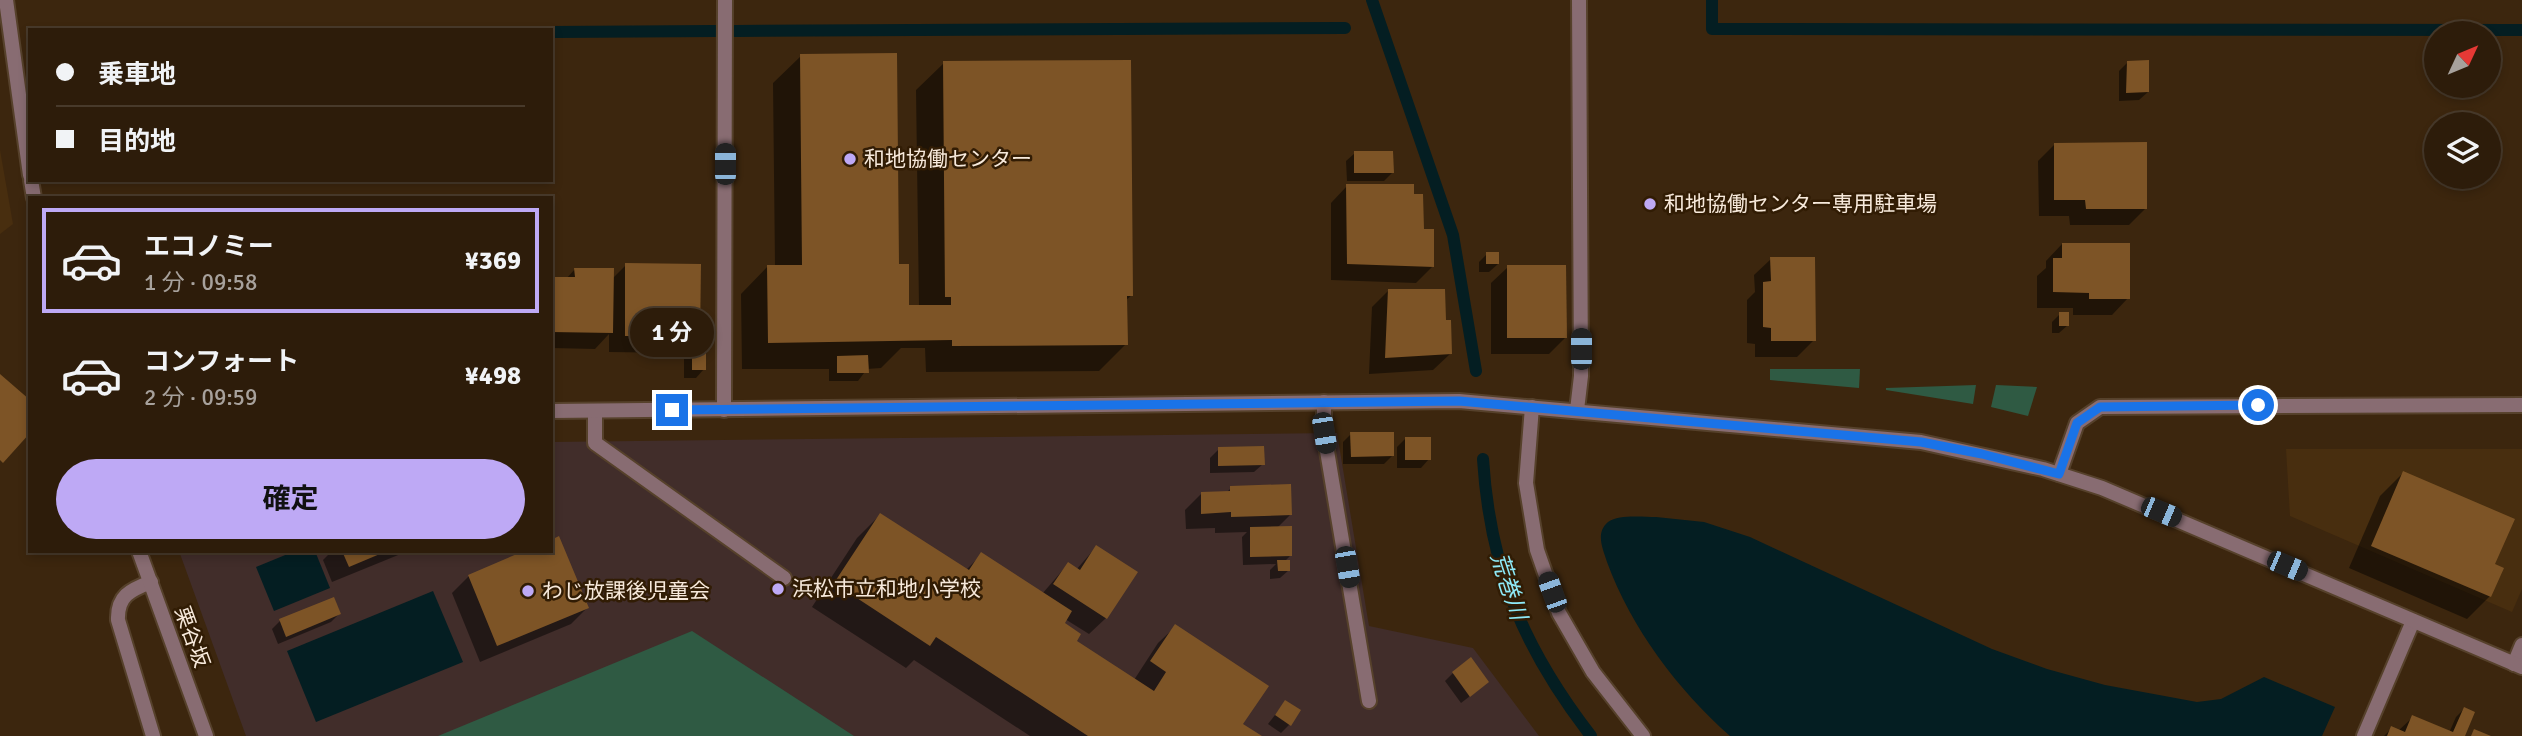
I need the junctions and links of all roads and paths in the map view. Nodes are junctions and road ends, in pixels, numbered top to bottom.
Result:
1 (6, 0) edge
2 (725, 0) edge
3 (1579, 0) edge
4 (28, 163) edge
5 (1324, 402) junction
6 (2522, 405) edge
7 (1532, 407) junction
8 (724, 410) junction
9 (1577, 410) junction
10 (553, 411) edge
11 (595, 411) junction
12 (2059, 474) junction
13 (140, 553) edge
14 (784, 578) dead end
15 (151, 582) junction
16 (2413, 621) junction
17 (2522, 645) edge
18 (2518, 666) edge
19 (1369, 701) dead end
20 (153, 736) edge
21 (206, 736) edge
22 (1643, 736) edge
23 (2364, 736) edge

1 - 4 street
2 - 8 street
3 - 9 street
5 - 7 street
5 - 8 street
5 - 19 street
6 - 12 street
7 - 9 street
7 - 22 street
8 - 11 street
9 - 12 street
10 - 11 street
11 - 14 street
12 - 16 street
13 - 15 street, 栗谷坂
15 - 20 street
15 - 21 street, 栗谷坂
16 - 18 street
16 - 23 street
17 - 18 street

